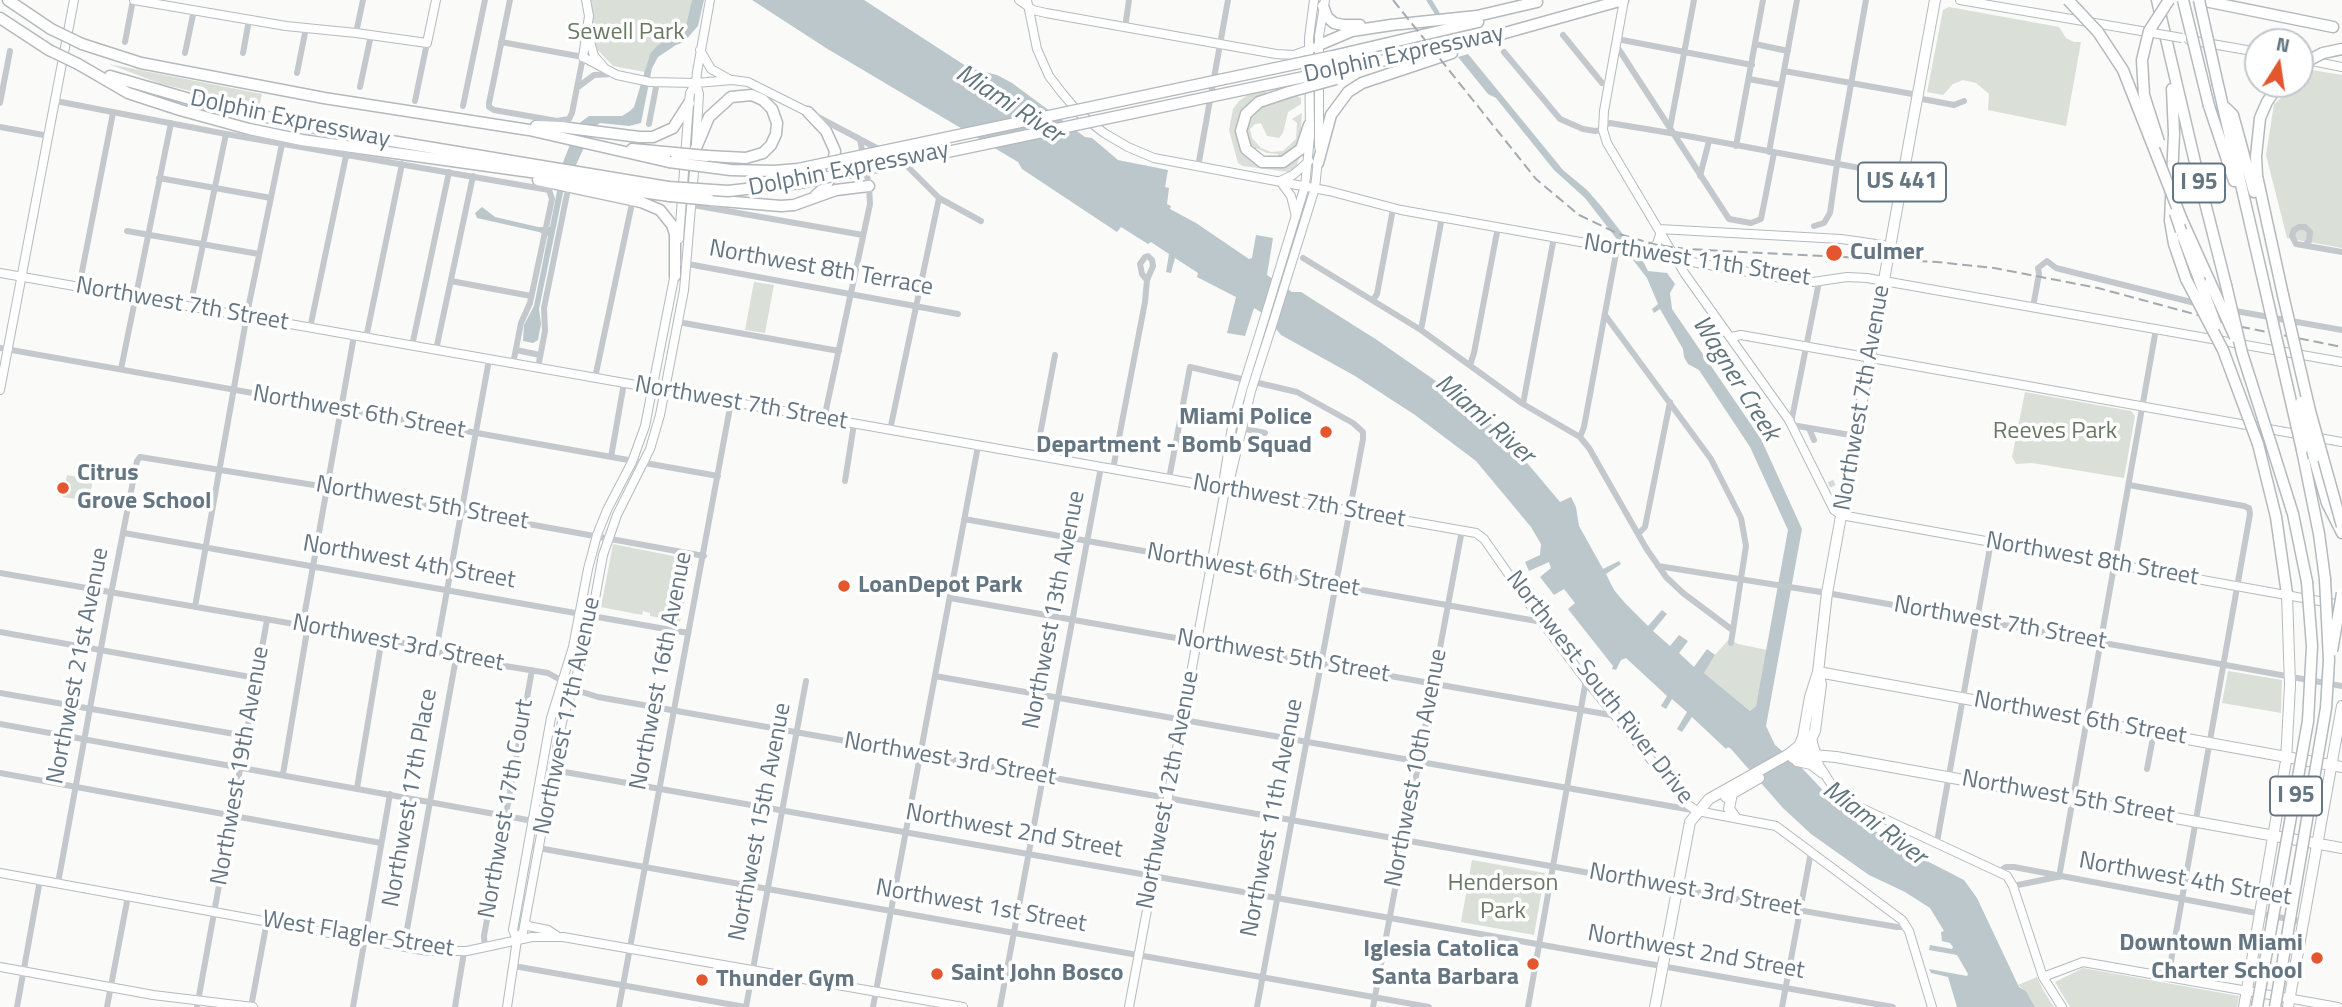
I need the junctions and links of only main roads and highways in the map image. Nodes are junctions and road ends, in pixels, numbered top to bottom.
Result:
1 (8, 0) edge
2 (74, 0) edge
3 (134, 0) edge
4 (436, 0) edge
5 (586, 0) edge
6 (710, 0) edge
7 (1019, 0) edge
8 (1624, 0) edge
9 (1935, 0) edge
10 (1960, 0) edge
11 (2068, 0) edge
12 (2157, 0) edge
13 (2169, 0) edge
14 (2183, 0) edge
15 (2199, 0) edge
16 (2225, 0) edge
17 (1541, 1) edge
18 (1320, 2) edge
19 (1027, 4) edge
20 (1046, 13) junction
21 (0, 19) edge
22 (1391, 25) junction
23 (2337, 28) edge
24 (587, 29) junction
25 (1032, 32) junction
26 (1469, 43) junction
27 (1314, 47) junction
28 (2244, 49) edge
29 (2342, 49) edge
30 (700, 50) junction
31 (593, 53) junction
32 (583, 57) junction
33 (2314, 58) edge
34 (2314, 62) edge
35 (78, 64) junction
36 (2342, 67) edge
37 (605, 68) junction
38 (1337, 74) junction
39 (2175, 79) junction
40 (732, 80) junction
41 (696, 83) junction
42 (2270, 98) edge
43 (689, 103) junction
44 (2223, 104) junction
45 (808, 112) joint
46 (1309, 125) junction
47 (571, 129) junction
48 (696, 148) junction
49 (672, 158) junction
50 (1313, 162) junction
51 (553, 179) junction
52 (1280, 181) junction
53 (575, 183) junction
54 (2167, 184) junction
55 (869, 186) road end
56 (1305, 186) junction
57 (1315, 188) junction
58 (669, 191) junction
59 (2242, 195) junction
60 (808, 201) junction
61 (1296, 218) junction
62 (2182, 226) junction
63 (1660, 230) junction
64 (1678, 231) junction
65 (1293, 245) junction
66 (1671, 246) junction
67 (1890, 246) junction
68 (1642, 253) junction
69 (1677, 258) junction
70 (0, 273) edge
71 (675, 276) junction
72 (21, 277) junction
73 (1884, 281) junction
74 (2279, 295) junction
75 (1731, 337) junction
76 (4, 349) edge
77 (2223, 350) junction
78 (2242, 353) junction
79 (1870, 358) junction
80 (2342, 362) edge
81 (1248, 386) junction
82 (654, 389) junction
83 (0, 390) edge
84 (665, 391) junction
85 (2342, 442) edge
86 (1225, 490) junction
87 (1841, 515) junction
88 (2342, 526) edge
89 (2342, 533) edge
90 (1481, 536) joint
91 (2342, 593) edge
92 (2287, 594) junction
93 (2342, 605) edge
94 (2329, 660) junction
95 (1818, 672) junction
96 (1813, 687) junction
97 (2342, 706) edge
98 (1812, 738) junction
99 (1816, 755) junction
100 (1799, 756) junction
101 (2286, 756) junction
102 (1836, 757) junction
103 (2337, 766) edge
104 (1825, 773) junction
105 (1737, 788) junction
106 (1697, 811) junction
107 (1735, 817) junction
108 (2274, 835) junction
109 (2318, 843) junction
110 (2342, 848) edge
111 (0, 873) edge
112 (525, 922) junction
113 (556, 936) junction
114 (517, 940) junction
115 (0, 968) edge
116 (2043, 976) junction
117 (2247, 992) junction
118 (2289, 1003) edge
119 (197, 1004) edge
120 (252, 1007) edge
121 (507, 1007) edge
122 (963, 1007) edge
123 (1129, 1007) edge
124 (1655, 1007) edge
125 (1932, 1007) edge
126 (2062, 1007) edge
127 (2244, 1007) edge
128 (2257, 1007) edge
129 (2276, 1007) edge
130 (2338, 1007) edge

1 - 47 highway, Dolphin Expressway, bridge
2 - 72 main road
3 - 4 main road
5 - 24 main road
6 - 30 main road, Northwest 17th Avenue
7 - 19 main road
8 - 26 highway, Dolphin Expressway
8 - 63 main road
9 - 67 main road, Northwest 7th Avenue / US 441
10 - 28 main road, bridge
11 - 54 highway, bridge
12 - 39 highway, I 95
13 - 54 highway, bridge
14 - 59 highway, bridge
15 - 23 highway
15 - 44 highway, I 95, bridge
16 - 23 highway
17 - 22 highway
17 - 49 highway, Dolphin Expressway, bridge
18 - 22 highway
18 - 27 main road, Northwest 12th Avenue
19 - 20 main road
19 - 25 main road, Northwest 11th Street
20 - 25 main road
20 - 27 main road
21 - 35 highway, Dolphin Expressway, bridge
22 - 27 highway
24 - 31 main road
24 - 32 main road
25 - 52 main road, Northwest 11th Street
26 - 38 highway, Dolphin Expressway
26 - 50 highway
27 - 46 main road, Northwest 12th Avenue
27 - 50 main road, Northwest 12th Avenue
29 - 33 highway, bridge
30 - 40 main road
30 - 41 main road, Northwest 17th Avenue
31 - 32 main road
31 - 37 main road
32 - 37 main road
34 - 36 main road
35 - 51 highway, Dolphin Expressway
35 - 51 highway
37 - 41 main road
38 - 46 highway, bridge
38 - 58 highway, Dolphin Expressway, bridge
39 - 77 highway, bridge
39 - 78 highway, I 95, bridge
40 - 41 main road
40 - 45 main road
41 - 43 main road, Northwest 17th Avenue
41 - 48 main road, Northwest 17th Avenue
42 - 74 highway
43 - 47 highway
43 - 71 main road, Northwest 17th Avenue
44 - 59 highway, I 95
44 - 74 highway
45 - 60 highway
46 - 50 main road, Northwest 12th Avenue
47 - 49 highway, Dolphin Expressway
48 - 49 highway, bridge
48 - 84 main road, Northwest 17th Avenue
50 - 52 main road
50 - 56 main road, Northwest 12th Avenue
50 - 57 main road, Northwest 12th Avenue
51 - 53 highway
52 - 56 main road, Northwest 11th Street
52 - 61 main road
53 - 58 highway
53 - 71 highway
54 - 62 highway, bridge
55 - 60 highway
56 - 57 main road, Northwest 11th Street
56 - 61 main road, Northwest 12th Avenue
57 - 65 main road, Northwest 12th Avenue
57 - 68 main road, Northwest 11th Street
58 - 60 highway, bridge
59 - 94 highway, I 95, bridge
61 - 65 main road, Northwest 12th Avenue
62 - 77 highway, bridge
62 - 78 highway, bridge
63 - 64 main road
63 - 66 main road
63 - 68 main road
64 - 66 main road
64 - 67 main road
65 - 81 main road, Northwest 12th Avenue, bridge
66 - 69 main road
67 - 73 main road, Northwest 7th Avenue / US 441
68 - 69 main road, Northwest 11th Street
69 - 73 main road, Northwest 11th Street
69 - 75 main road
70 - 72 main road, Northwest 7th Street
71 - 82 main road, Northwest 17th Avenue
72 - 76 main road
72 - 82 main road, Northwest 7th Street
73 - 79 main road, Northwest 7th Avenue / US 441
73 - 80 main road, Northwest 11th Street
74 - 88 highway, bridge
74 - 89 highway, bridge
75 - 79 main road
75 - 87 main road
76 - 83 main road
77 - 92 highway, bridge
78 - 128 highway, I 95, bridge
79 - 85 main road
79 - 87 main road, Northwest 7th Avenue / US 441
81 - 86 main road, Northwest 12th Avenue
81 - 86 main road, Northwest 12th Avenue
82 - 84 main road, Northwest 7th Street
82 - 114 main road, Northwest 17th Avenue
84 - 86 main road, Northwest 7th Street
84 - 112 main road, Northwest 17th Avenue
86 - 90 main road, Northwest 7th Street
86 - 123 main road, Northwest 12th Avenue
87 - 92 main road, Northwest 8th Street
87 - 95 main road, Northwest 7th Avenue / US 441
90 - 106 main road, Northwest South River Drive
91 - 94 highway, bridge
92 - 93 main road, Northwest 8th Street
92 - 101 main road
94 - 129 highway, I 95, bridge
95 - 96 main road, Northwest 7th Avenue / US 441
95 - 98 main road, Northwest 7th Avenue / US 441
95 - 101 main road, Northwest 6th Street
96 - 98 main road
96 - 100 main road, Northwest 7th Avenue / US 441
97 - 103 main road
98 - 99 main road
98 - 100 main road, Northwest 7th Avenue / US 441
98 - 102 main road
99 - 100 main road, Northwest 5th Street
99 - 102 main road, Northwest 5th Street
99 - 104 main road
100 - 104 main road
100 - 105 main road, Northwest 7th Avenue / US 441
100 - 105 main road, Northwest 7th Avenue / US 441
101 - 103 main road, Northwest 6th Street
101 - 108 main road
102 - 104 main road
102 - 108 main road, Northwest 5th Street
103 - 109 main road
104 - 116 main road
105 - 106 main road, Northwest 7th Avenue / US 441
105 - 107 main road
106 - 107 main road, Northwest South River Drive
106 - 124 main road
107 - 125 main road, Northwest South River Drive
108 - 109 main road, Northwest 5th Street
108 - 117 main road
109 - 110 main road, Northwest 5th Street
109 - 118 main road
111 - 114 main road, West Flagler Street
112 - 113 main road
112 - 114 main road, Northwest 17th Avenue
113 - 114 main road, West Flagler Street
113 - 122 main road, West Flagler Street
114 - 121 main road
115 - 119 main road
116 - 117 main road
116 - 126 main road
117 - 118 main road
117 - 127 main road
118 - 130 main road
119 - 120 main road

